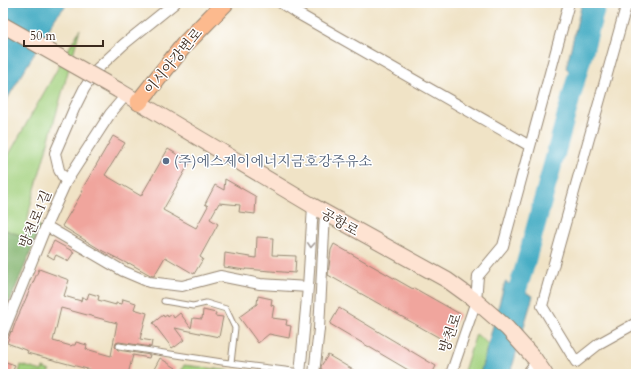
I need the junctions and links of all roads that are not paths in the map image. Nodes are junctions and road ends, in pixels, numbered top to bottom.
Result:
1 (176, 3) edge
2 (210, 3) edge
3 (225, 3) edge
4 (281, 3) edge
5 (569, 3) edge
6 (627, 3) edge
7 (294, 8) edge
8 (3, 25) edge
9 (128, 96) junction
10 (530, 146) junction
11 (66, 182) junction
12 (319, 210) junction
13 (46, 226) junction
14 (308, 287) junction
15 (164, 301) dead end
16 (476, 301) junction
17 (636, 323) edge
18 (3, 333) edge
19 (120, 346) dead end
20 (537, 361) junction
21 (231, 363) junction
22 (300, 373) edge
23 (314, 374) edge
24 (451, 374) edge
25 (527, 374) edge
26 (545, 374) edge

1 - 11 street
2 - 9 highway, 이시아강변로
3 - 9 highway, 이시아강변로
4 - 7 street
5 - 10 street, 방천로
6 - 17 street
7 - 10 street
8 - 9 main road, 공항로, bridge
9 - 11 street, 방천로1길
9 - 12 main road, 공항로
10 - 16 street, 방천로
11 - 13 street, 방천로1길
12 -> 14 street
12 - 16 main road, 공항로
12 - 23 street
13 - 14 street
13 - 18 street, 방천로1길
14 - 22 street
15 - 21 lane
16 - 20 main road, 공항로
16 - 24 street, 방천로
19 - 21 lane
20 - 25 street
20 - 26 main road, 공항로
21 - 22 lane

